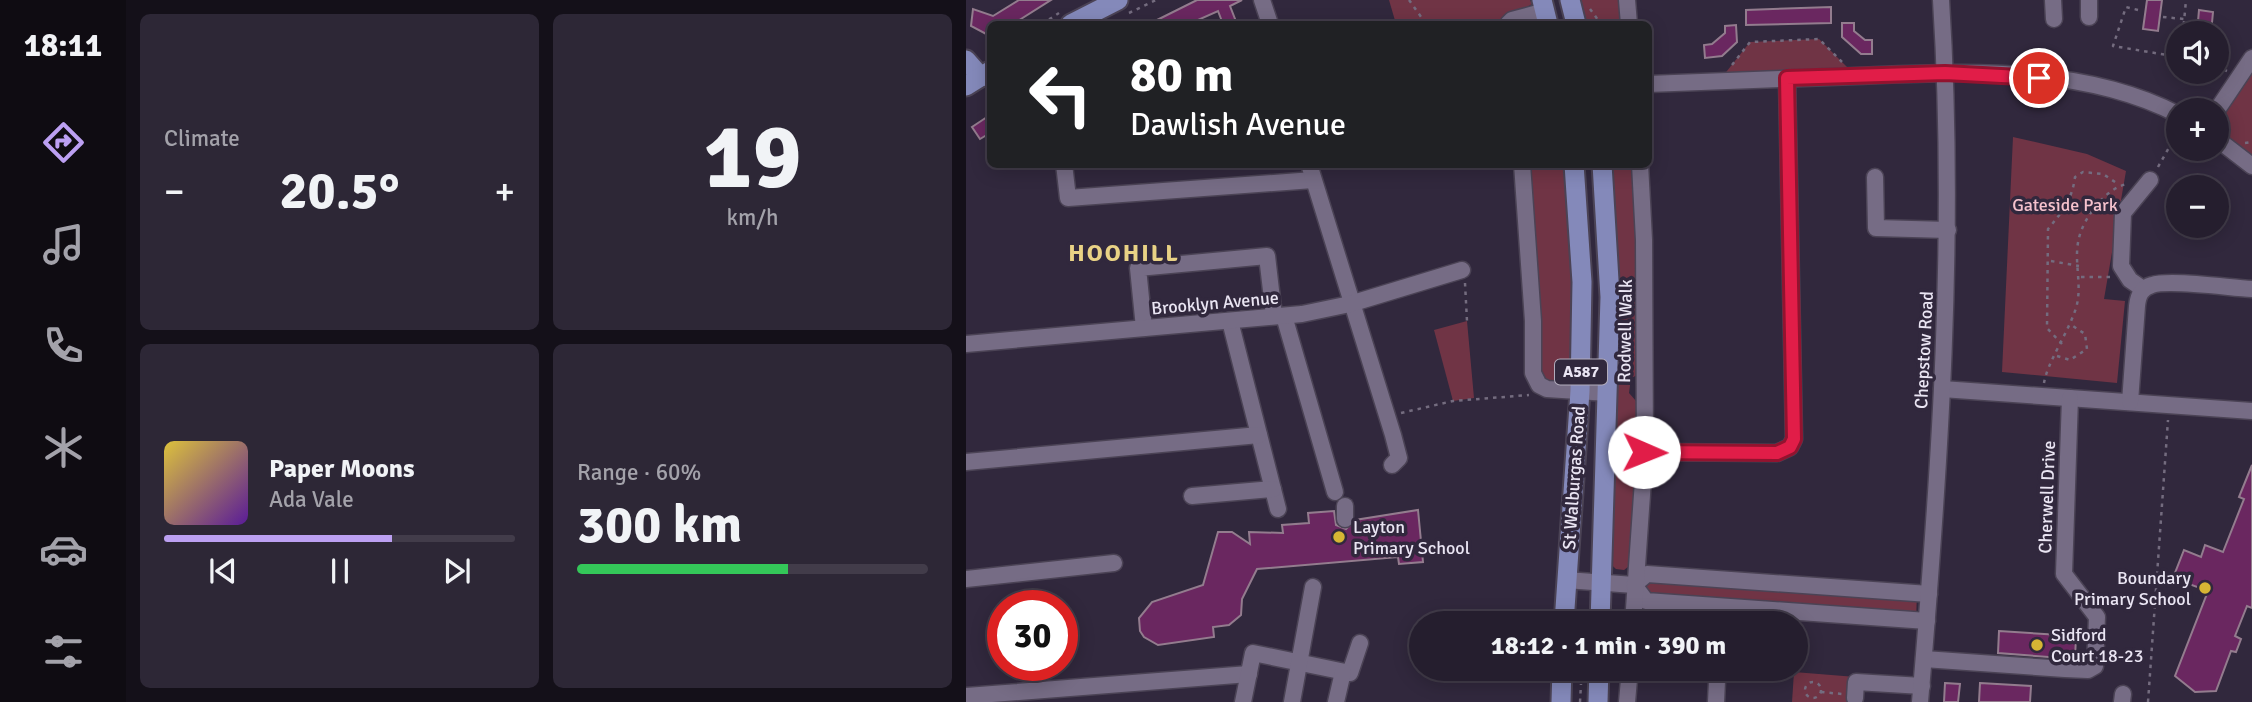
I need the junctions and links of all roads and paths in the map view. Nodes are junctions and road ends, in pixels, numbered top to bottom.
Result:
1 (1118, 0) edge
2 (1262, 0) edge
3 (1409, 0) edge
4 (1570, 0) edge
5 (1586, 0) edge
6 (1627, 0) edge
7 (1941, 0) edge
8 (2053, 0) edge
9 (2089, 0) edge
10 (2186, 0) edge
11 (2138, 10) dead end
12 (1545, 12) edge
13 (2089, 17) dead end
14 (2163, 17) dead end
15 (2054, 19) dead end
16 (2184, 19) joint
17 (1078, 21) edge
18 (1269, 21) edge
19 (1426, 21) edge
20 (1510, 21) edge
21 (1575, 21) edge
22 (1599, 21) edge
23 (1629, 21) edge
24 (2166, 55) edge
25 (2252, 58) edge
26 (966, 60) edge
27 (1945, 73) junction
28 (1856, 76) junction
29 (979, 78) edge
30 (1787, 78) junction
31 (1719, 81) junction
32 (1652, 84) edge
33 (2225, 98) edge
34 (2166, 109) edge
35 (2229, 148) edge
36 (2166, 153) edge
37 (2252, 166) edge
38 (1064, 168) edge
39 (1522, 168) edge
40 (1574, 168) edge
41 (1602, 168) edge
42 (1640, 168) edge
43 (1311, 172) edge
44 (1875, 177) dead end
45 (2150, 180) junction
46 (2120, 186) junction
47 (1948, 230) junction
48 (2050, 261) junction
49 (2079, 266) junction
50 (1462, 270) joint
51 (2080, 277) junction
52 (2137, 285) junction
53 (2252, 289) edge
54 (1350, 304) junction
55 (1279, 316) junction
56 (1230, 321) junction
57 (1467, 321) dead end
58 (2070, 324) junction
59 (1144, 328) junction
60 (966, 344) edge
61 (2062, 344) junction
62 (2056, 356) junction
63 (1539, 385) junction
64 (1942, 389) junction
65 (1580, 391) junction
66 (1608, 393) junction
67 (2043, 396) junction
68 (2070, 398) junction
69 (2130, 402) junction
70 (2169, 406) junction
71 (2252, 411) edge
72 (1386, 416) junction
73 (1259, 435) junction
74 (1644, 452) junction
75 (966, 462) edge
76 (1392, 465) dead end
77 (1273, 489) junction
78 (1335, 492) dead end
79 (1192, 496) dead end
80 (1278, 509) dead end
81 (1114, 563) dead end
82 (966, 579) edge
83 (1566, 580) junction
84 (1601, 582) junction
85 (1634, 585) junction
86 (1313, 587) dead end
87 (1929, 594) junction
88 (1565, 611) edge
89 (1600, 611) edge
90 (1633, 611) edge
91 (1927, 621) junction
92 (1360, 643) dead end
93 (1924, 659) junction
94 (1299, 663) junction
95 (1342, 671) junction
96 (1249, 674) junction
97 (1562, 681) edge
98 (1599, 681) edge
99 (1628, 681) edge
100 (1717, 681) dead end
101 (1821, 692) junction
102 (1921, 694) edge
103 (1062, 695) edge
104 (966, 696) edge
105 (1855, 696) joint
106 (1244, 702) edge
107 (1292, 702) edge
108 (1336, 702) edge
109 (1561, 702) edge
110 (1598, 702) edge
111 (1627, 702) edge
112 (1716, 702) edge
113 (2148, 702) edge

1 - 17 main road
2 - 18 street
3 - 19 path
4 - 21 main road
5 - 22 path
6 - 23 street
7 - 27 street, Chepstow Road
8 - 15 street
9 - 13 street
10 - 16 path
11 - 24 path
12 - 20 street
14 - 16 path
25 - 33 street
26 - 29 main road
27 - 28 street
27 - 34 street
27 - 47 street, Chepstow Road
28 - 30 street
28 - 31 path
30 - 31 street
30 - 74 street
31 - 32 street
35 - 37 street
36 - 45 path
38 - 43 street
39 - 63 street
40 - 65 main road, St Walburgas Road / A587
41 - 66 main road, St Walburgas Road / A587
42 - 74 street, Rodwell Walk
43 - 54 street
44 - 47 street
45 - 46 path
45 - 52 street
46 - 48 path
46 - 49 path
47 - 64 street, Chepstow Road
48 - 49 path
48 - 61 path
49 - 51 path
50 - 54 street, Brooklyn Avenue
50 - 57 path
51 - 52 path
51 - 58 path
52 - 53 street
52 - 69 street
54 - 55 street, Brooklyn Avenue
54 - 72 street
55 - 56 street, Brooklyn Avenue
55 - 59 street
55 - 78 street
56 - 59 street, Brooklyn Avenue
56 - 73 street
58 - 61 path
58 - 62 path
59 - 60 street, Brooklyn Avenue
61 - 62 path
62 - 67 path
63 - 65 street
63 - 72 path
64 - 67 street
64 - 87 street, Chepstow Road
65 - 66 street
65 - 83 main road, St Walburgas Road / A587
66 - 84 main road, St Walburgas Road / A587
67 - 68 street
68 - 69 street
68 - 93 street, Cherwell Drive
69 - 70 street
70 - 71 street
70 - 113 path
72 - 76 street
73 - 75 street
73 - 77 street
74 - 85 street, Rodwell Walk
77 - 79 street
77 - 80 street
81 - 82 street
83 - 84 street
83 - 88 main road, St Walburgas Road / A587
84 - 85 street
84 - 89 main road, St Walburgas Road / A587
85 - 87 street
85 - 90 street, Rodwell Walk
85 - 91 street
86 - 94 street
87 - 91 street, Chepstow Road
91 - 93 street, Chepstow Road
92 - 95 street
93 - 102 street, Chepstow Road
94 - 95 street
94 - 96 street
94 - 107 street
95 - 108 street
96 - 103 street
96 - 106 street
97 - 109 main road
98 - 110 main road
99 - 111 street
100 - 112 street
101 - 101 path
101 - 105 path
102 - 105 street
103 - 104 street

